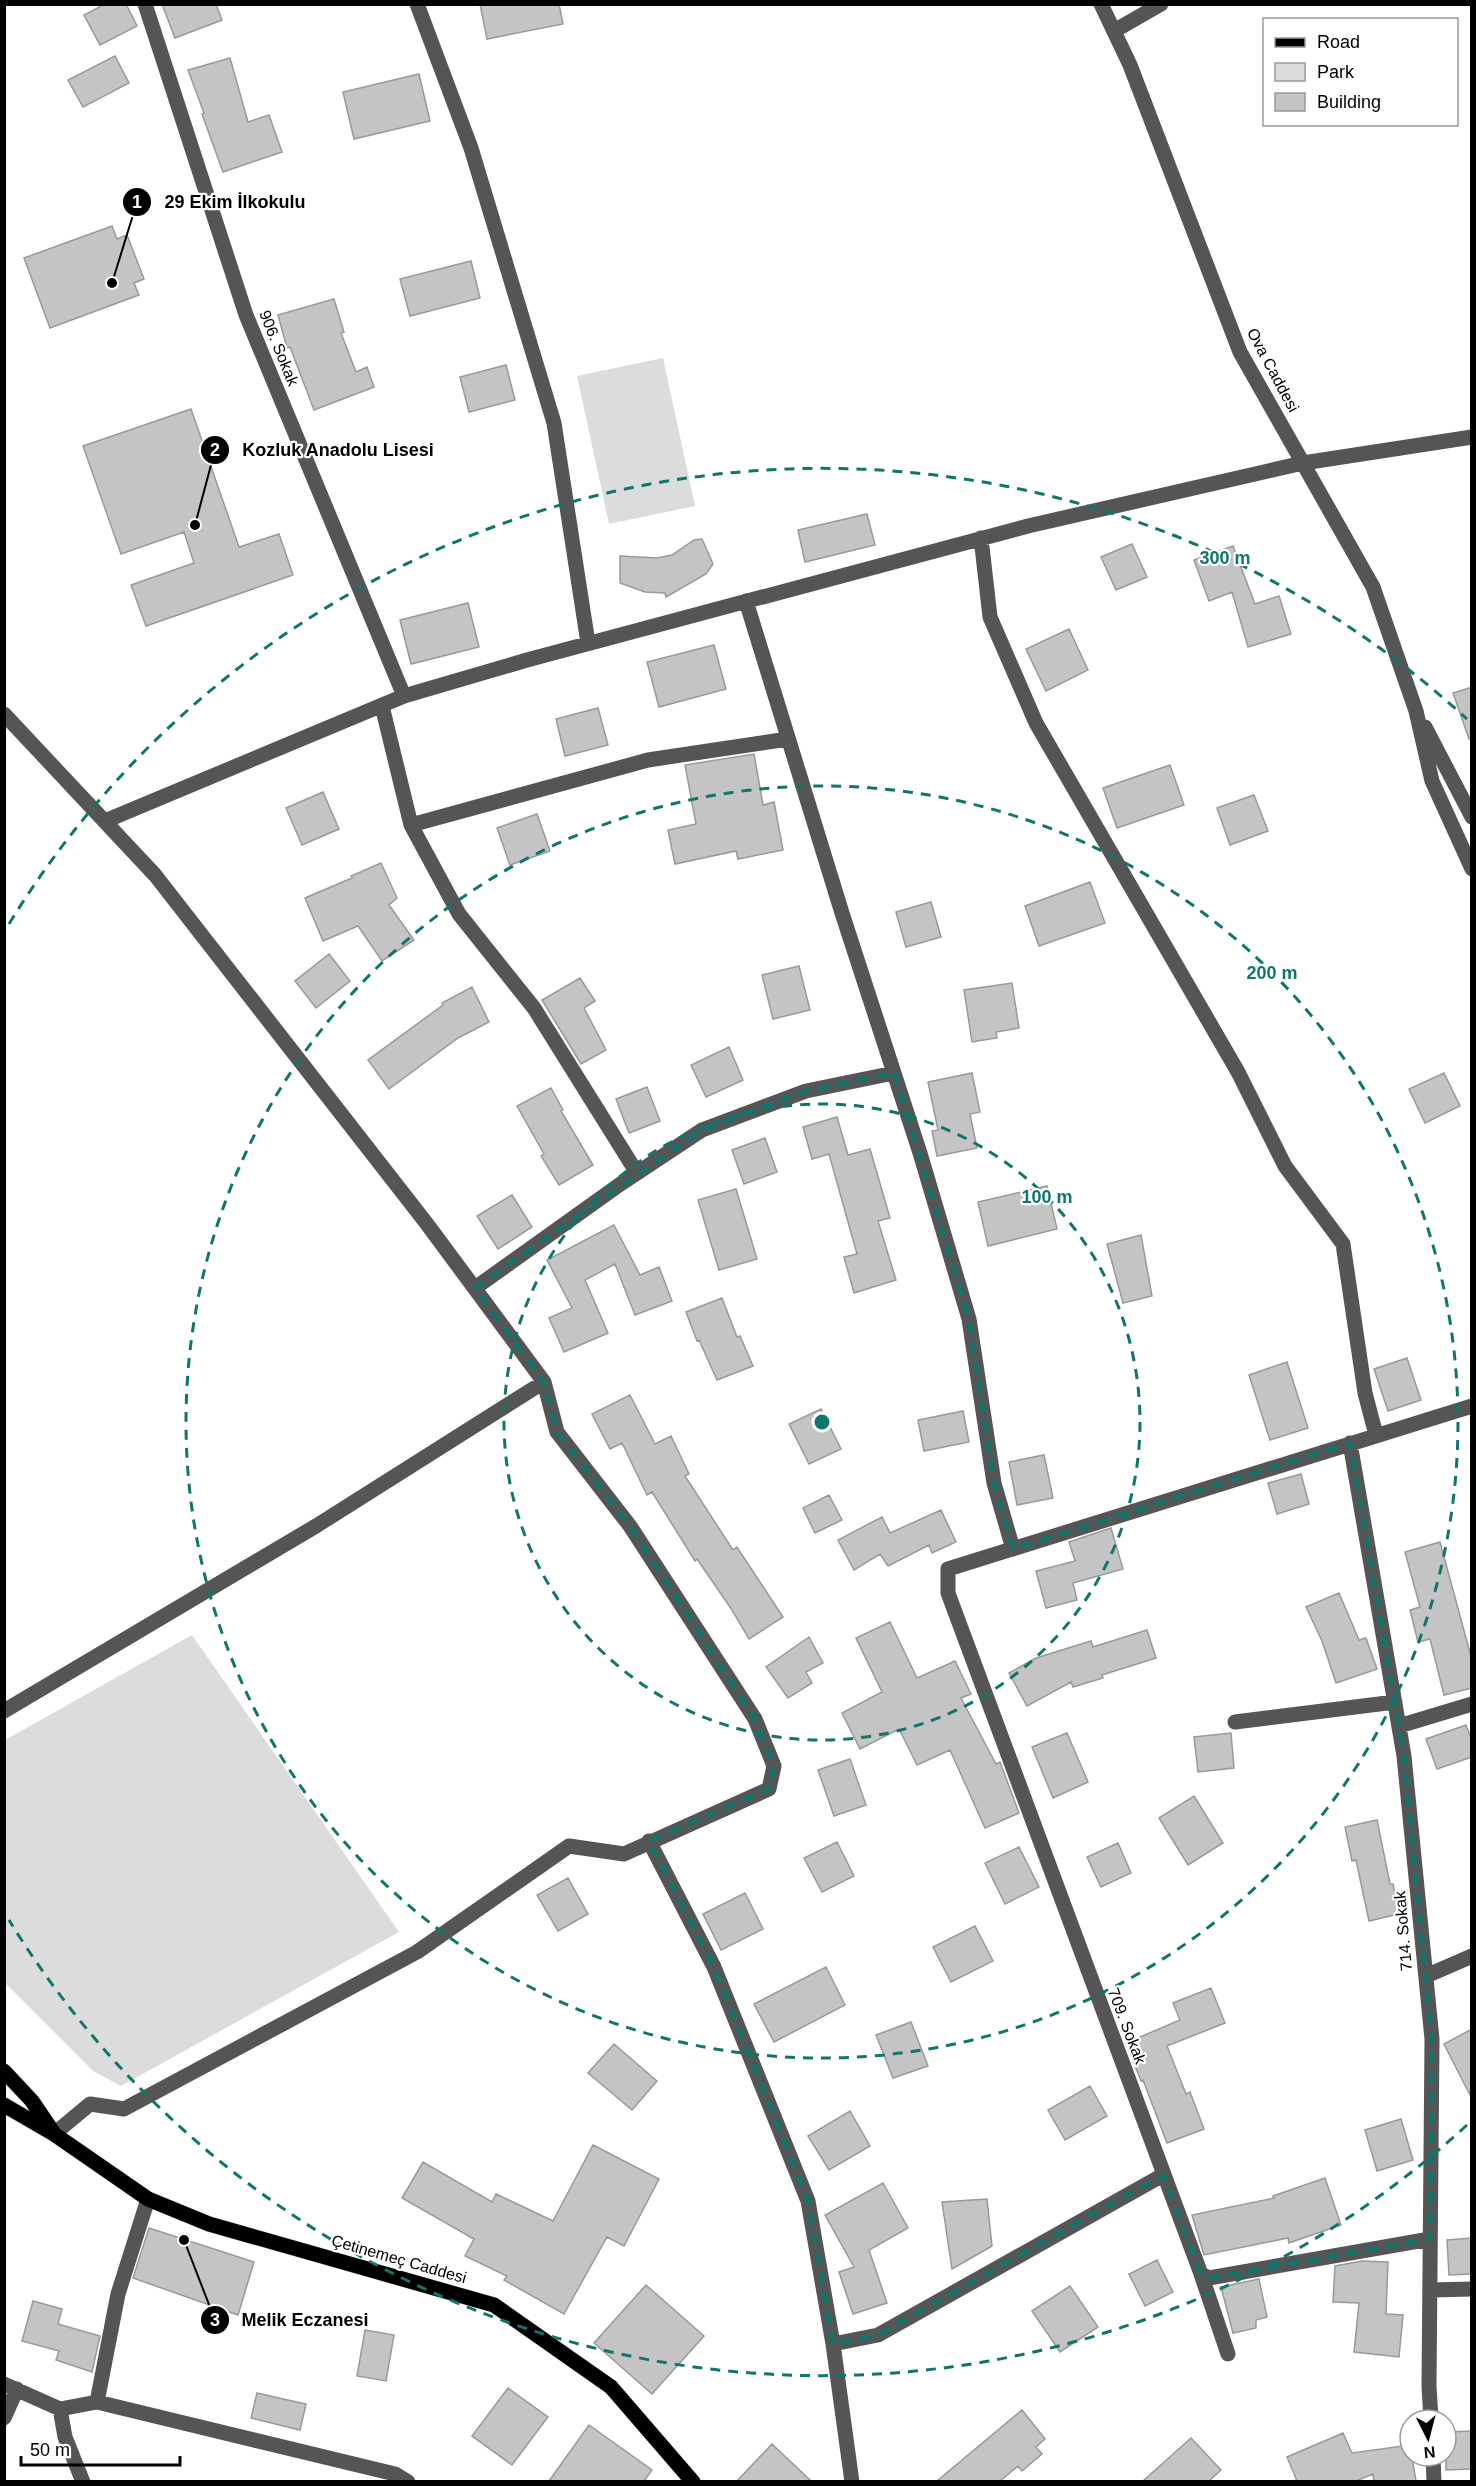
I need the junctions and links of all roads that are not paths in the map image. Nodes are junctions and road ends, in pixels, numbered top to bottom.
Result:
1 (145, 4) edge
2 (417, 4) edge
3 (1101, 4) edge
4 (1161, 4) edge
5 (1114, 31) junction
6 (1472, 437) edge
7 (1303, 463) junction
8 (981, 538) junction
9 (746, 601) junction
10 (588, 644) junction
11 (404, 696) junction
12 (382, 706) junction
13 (1416, 711) junction
14 (4, 714) edge
15 (788, 739) junction
16 (1472, 817) edge
17 (105, 821) junction
18 (411, 825) junction
19 (1472, 869) edge
20 (894, 1073) junction
21 (637, 1173) junction
22 (474, 1288) junction
23 (544, 1382) junction
24 (1472, 1406) edge
25 (1376, 1435) junction
26 (1350, 1443) junction
27 (1013, 1549) junction
28 (1395, 1702) junction
29 (1472, 1704) edge
30 (4, 1710) edge
31 (1235, 1722) dead end
32 (1399, 1726) junction
33 (649, 1841) junction
34 (1472, 1956) edge
35 (1426, 1976) junction
36 (4, 2071) edge
37 (4, 2105) edge
38 (54, 2134) junction
39 (1163, 2175) junction
40 (148, 2199) junction
41 (1430, 2239) junction
42 (1201, 2274) junction
43 (1472, 2289) edge
44 (1430, 2290) junction
45 (833, 2344) junction
46 (1228, 2354) dead end
47 (11, 2386) edge
48 (97, 2402) junction
49 (1431, 2408) edge
50 (60, 2409) junction
51 (4, 2418) edge
52 (83, 2481) edge
53 (408, 2481) edge
54 (693, 2481) edge
55 (852, 2481) edge

1 - 11 street, 906. Sokak
2 - 10 street
3 - 5 street, Ova Caddesi
4 - 5 street
5 - 7 street, Ova Caddesi
6 - 7 street
7 - 8 street
7 - 13 street, Ova Caddesi
8 - 9 street
8 - 25 street
9 - 10 street
9 - 15 street
10 - 11 street
11 - 12 street
12 - 17 street
12 - 18 street
13 - 16 street, Ova Caddesi
13 - 19 street, Ova Caddesi
14 - 17 street
15 - 18 street
15 - 20 street
17 - 22 street
18 - 21 street
20 - 21 street
20 - 27 street
21 - 22 street
22 - 23 street
23 - 30 street
23 - 33 street
24 - 25 street
25 - 26 street
26 - 27 street
26 - 28 street, 714. Sokak
27 - 39 street, 709. Sokak
28 - 31 street
28 - 32 street, 714. Sokak
29 - 32 street
32 - 35 street, 714. Sokak
33 - 38 street
33 - 45 street
34 - 35 street
35 - 41 street, 714. Sokak
36 - 38 main road, Çetinemeç Caddesi
37 - 38 main road, Çetinemeç Caddesi
38 - 40 main road, Çetinemeç Caddesi
39 - 42 street, 709. Sokak
39 - 45 street
40 - 48 street
40 - 54 main road, Çetinemeç Caddesi
41 - 42 street
41 - 44 street, 714. Sokak
42 - 46 street, 709. Sokak
43 - 44 street
44 - 49 street, 714. Sokak
45 - 55 street
47 - 50 street
47 - 51 street
48 - 50 street
48 - 53 street
50 - 52 street

